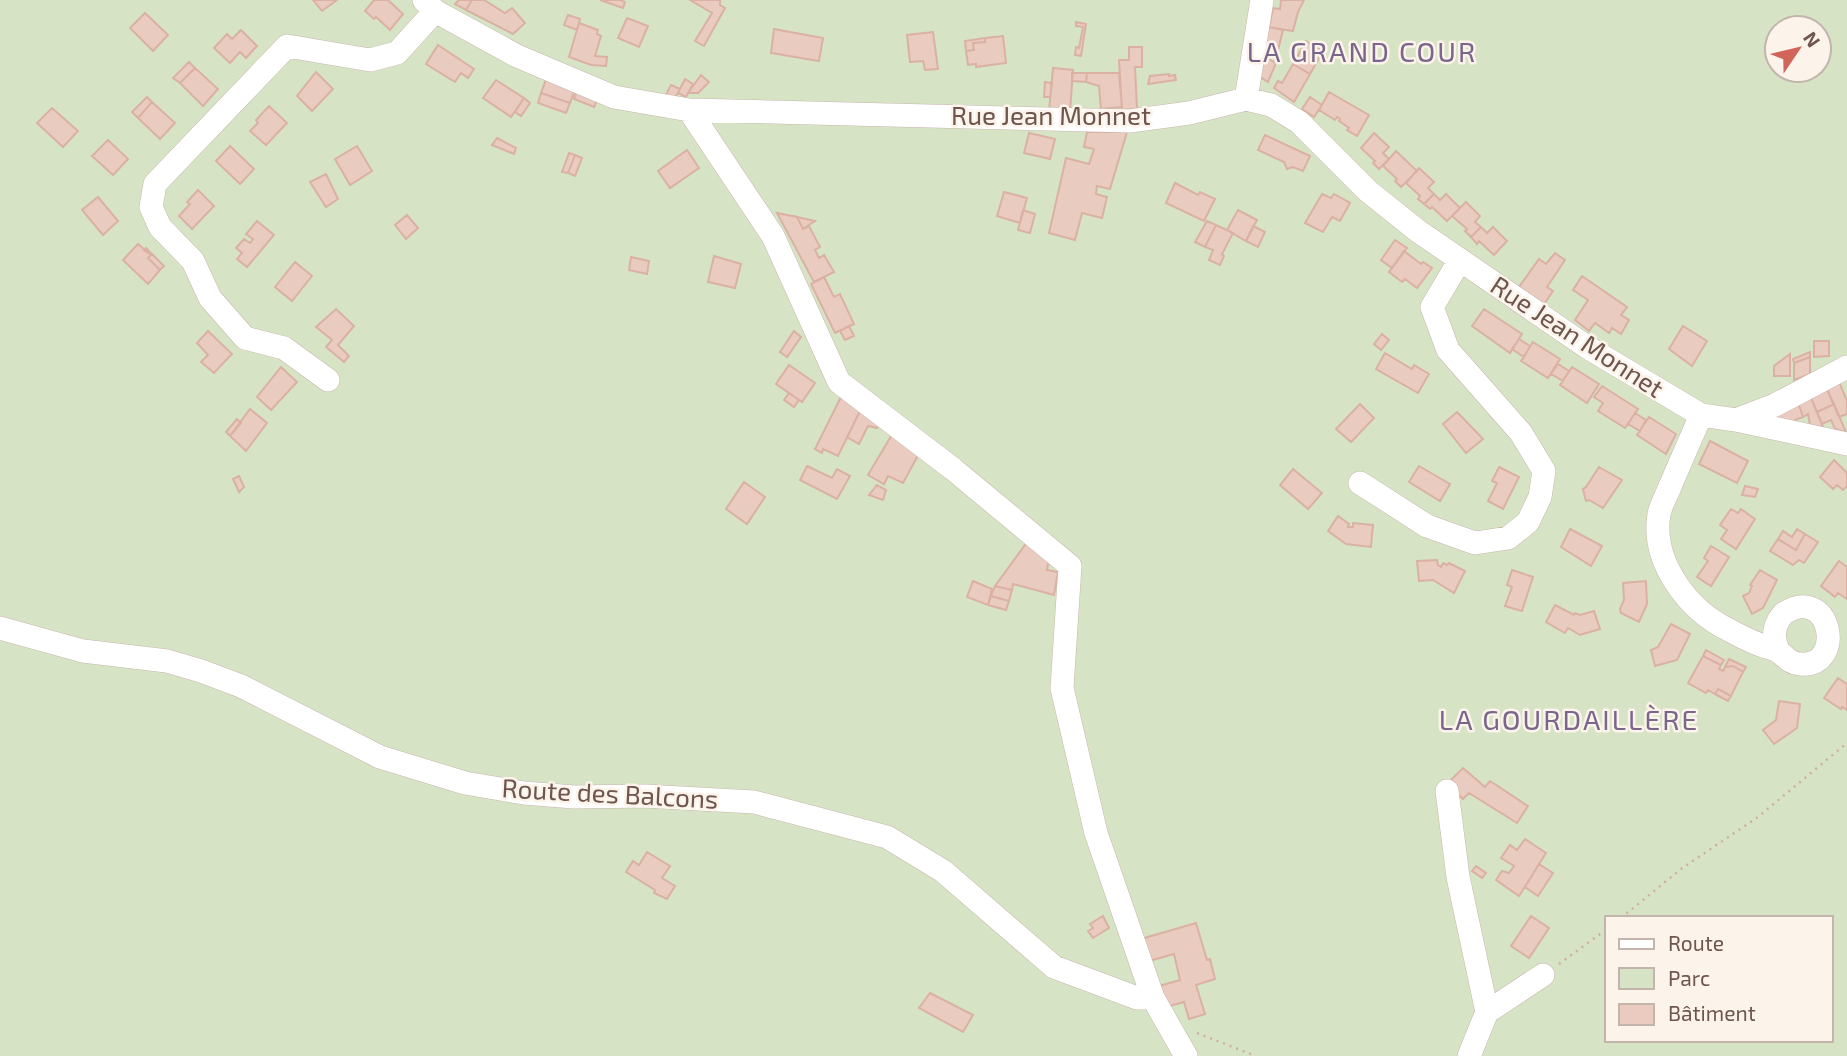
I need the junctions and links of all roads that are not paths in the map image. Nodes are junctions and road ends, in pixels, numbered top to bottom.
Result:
1 (1262, 0) edge
2 (429, 6) edge
3 (1246, 99) junction
4 (689, 110) junction
5 (1460, 260) junction
6 (1847, 367) edge
7 (328, 380) dead end
8 (1701, 415) junction
9 (1736, 420) junction
10 (1847, 444) edge
11 (1360, 483) dead end
12 (0, 628) edge
13 (1779, 652) dead end
14 (1447, 791) dead end
15 (1542, 975) road end
16 (1153, 998) junction
17 (1487, 1012) junction
18 (1186, 1056) edge
19 (1469, 1056) edge

1 - 3 street
2 - 4 street, Rue Jean Monnet
2 - 7 street
3 - 4 street, Rue Jean Monnet
3 - 5 street, Rue Jean Monnet
4 - 16 street
5 - 8 street, Rue Jean Monnet
5 - 11 street
6 - 9 street
8 - 9 street, Rue Jean Monnet
8 - 13 street
9 - 10 street, Rue Jean Monnet
12 - 16 street, Route des Balcons
14 - 17 street
15 - 17 street
16 - 18 street
17 - 19 street

